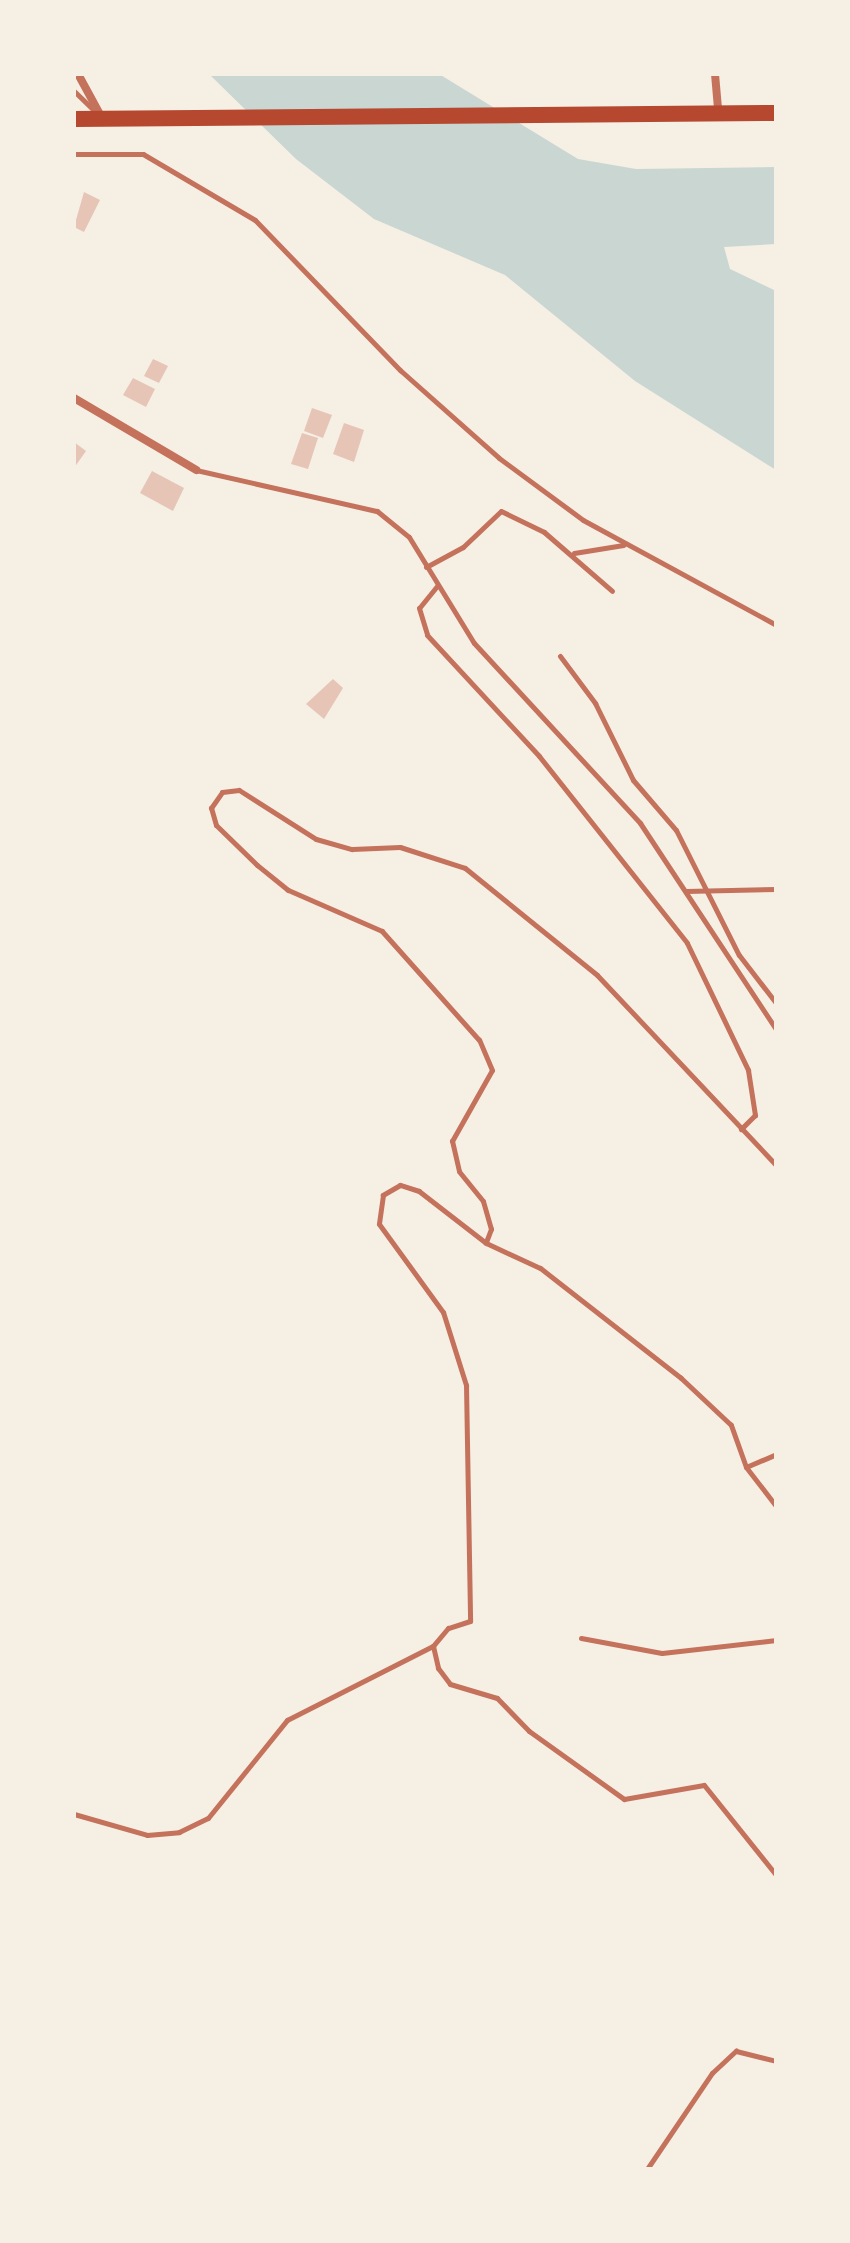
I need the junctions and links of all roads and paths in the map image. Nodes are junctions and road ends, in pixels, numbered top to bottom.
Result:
1 (78, 74) edge
2 (715, 74) edge
3 (74, 91) edge
4 (718, 111) junction
5 (776, 113) edge
6 (102, 118) junction
7 (74, 119) edge
8 (74, 154) edge
9 (74, 398) edge
10 (196, 470) joint
11 (623, 544) junction
12 (572, 553) junction
13 (426, 567) junction
14 (437, 586) junction
15 (612, 591) dead end
16 (776, 625) edge
17 (560, 656) dead end
18 (776, 889) edge
19 (685, 891) junction
20 (709, 894) junction
21 (776, 1003) edge
22 (776, 1029) edge
23 (741, 1129) junction
24 (776, 1165) edge
25 (486, 1243) junction
26 (776, 1454) edge
27 (746, 1467) junction
28 (776, 1506) edge
29 (581, 1638) dead end
30 (776, 1640) edge
31 (433, 1646) junction
32 (74, 1814) edge
33 (776, 1875) edge
34 (776, 2061) edge
35 (647, 2169) edge

1 - 6 street
2 - 4 street
3 - 6 lane
4 - 5 highway
4 - 6 highway
6 - 7 highway
8 - 11 lane
9 - 10 street
10 - 13 lane
11 - 12 lane
11 - 16 lane
12 - 13 lane
12 - 15 lane
13 - 14 lane
14 - 19 lane
14 - 23 lane
17 - 20 lane
18 - 20 lane
19 - 20 lane
19 - 22 lane
20 - 21 lane
23 - 24 lane
23 - 25 lane
25 - 27 lane
25 - 31 lane
26 - 27 lane
27 - 28 lane
29 - 30 lane
31 - 32 lane
31 - 33 lane
34 - 35 lane

